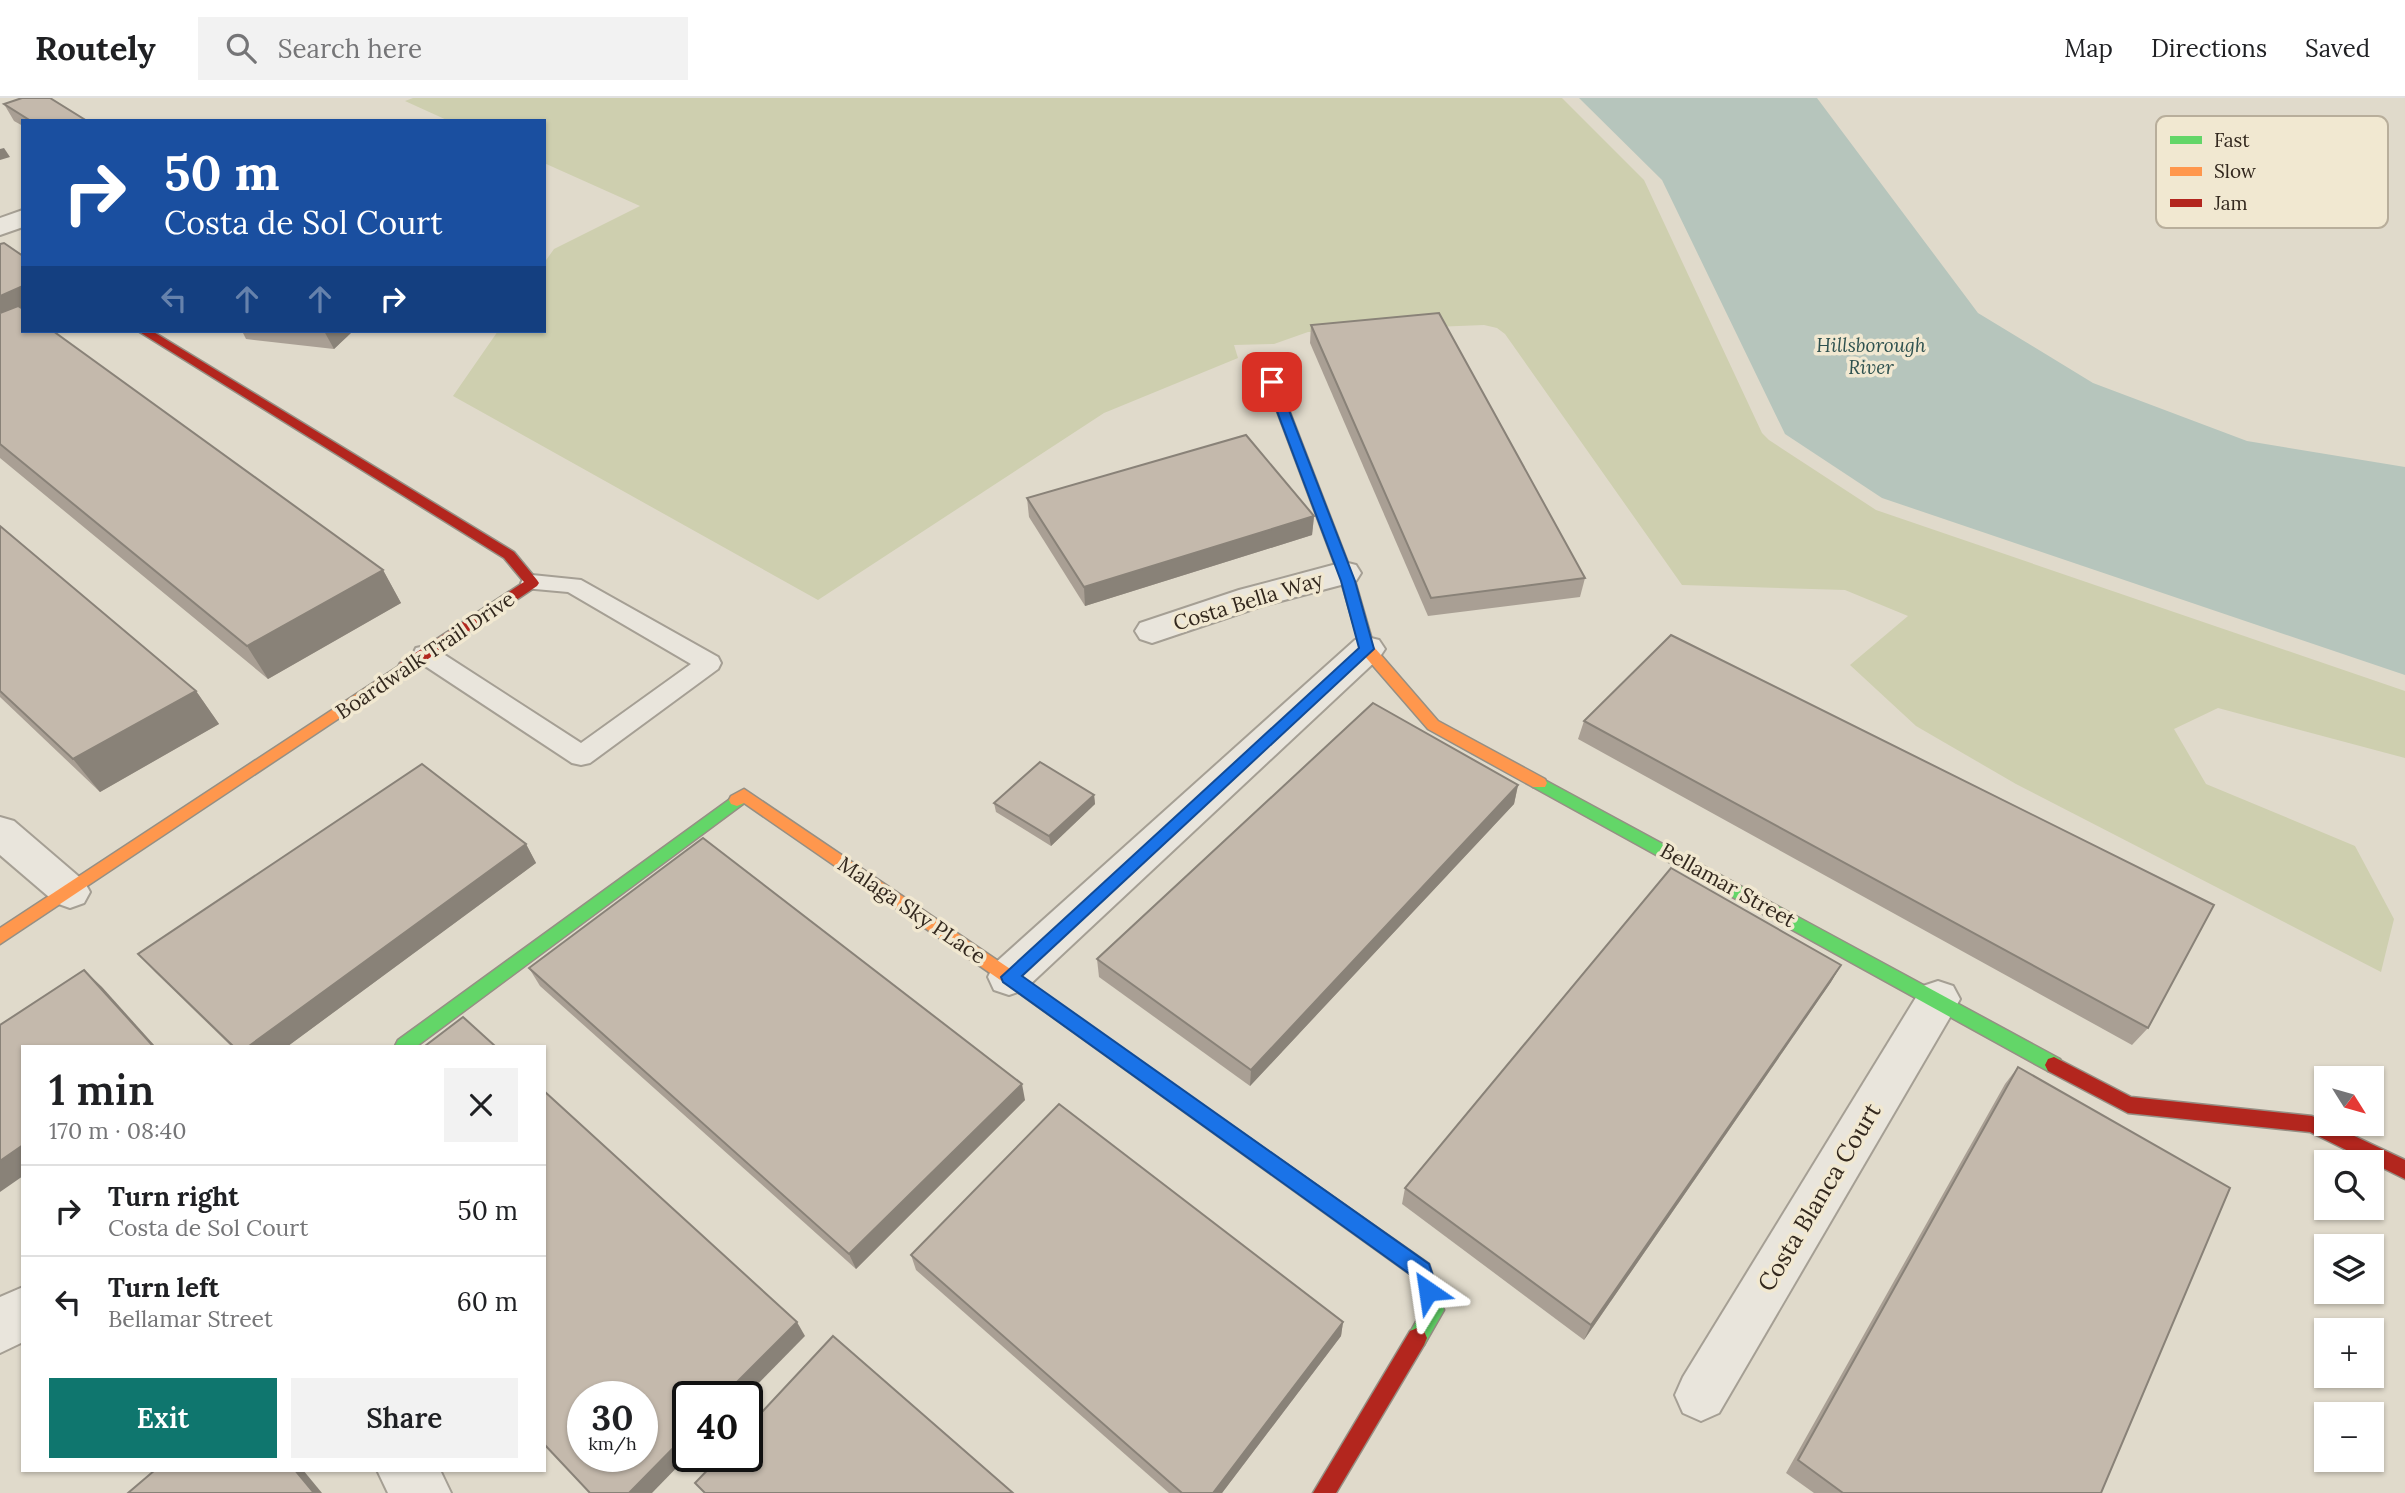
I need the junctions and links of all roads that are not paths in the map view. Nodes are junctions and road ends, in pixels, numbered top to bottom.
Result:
1 (21, 219) edge
2 (0, 227) edge
3 (147, 333) edge
4 (1263, 358) dead end
5 (1344, 573) junction
6 (532, 583) junction
7 (1152, 631) dead end
8 (1367, 649) junction
9 (425, 654) junction
10 (0, 832) edge
11 (70, 892) junction
12 (0, 937) edge
13 (1009, 977) junction
14 (1938, 999) junction
15 (405, 1045) edge
16 (2405, 1170) edge
17 (21, 1312) edge
18 (0, 1328) edge
19 (1701, 1395) dead end
20 (406, 1472) edge
21 (424, 1493) edge
22 (1324, 1493) edge

1 - 2 street
3 - 6 street, Boardwalk Trail Drive
4 - 5 street, Bellamar Street
5 - 7 street, Costa Bella Way
5 - 8 street, Bellamar Street
6 - 9 street, Boardwalk Trail Drive
6 - 9 lane
8 - 13 street
8 - 14 street, Bellamar Street
9 - 11 street, Boardwalk Trail Drive
10 - 11 street
11 - 12 street, Boardwalk Trail Drive
13 - 15 street, Malaga Sky PLace
13 - 22 street, Malaga Sky PLace
14 - 16 street, Bellamar Street
14 - 19 street, Costa Blanca Court
17 - 18 street
20 - 21 street

